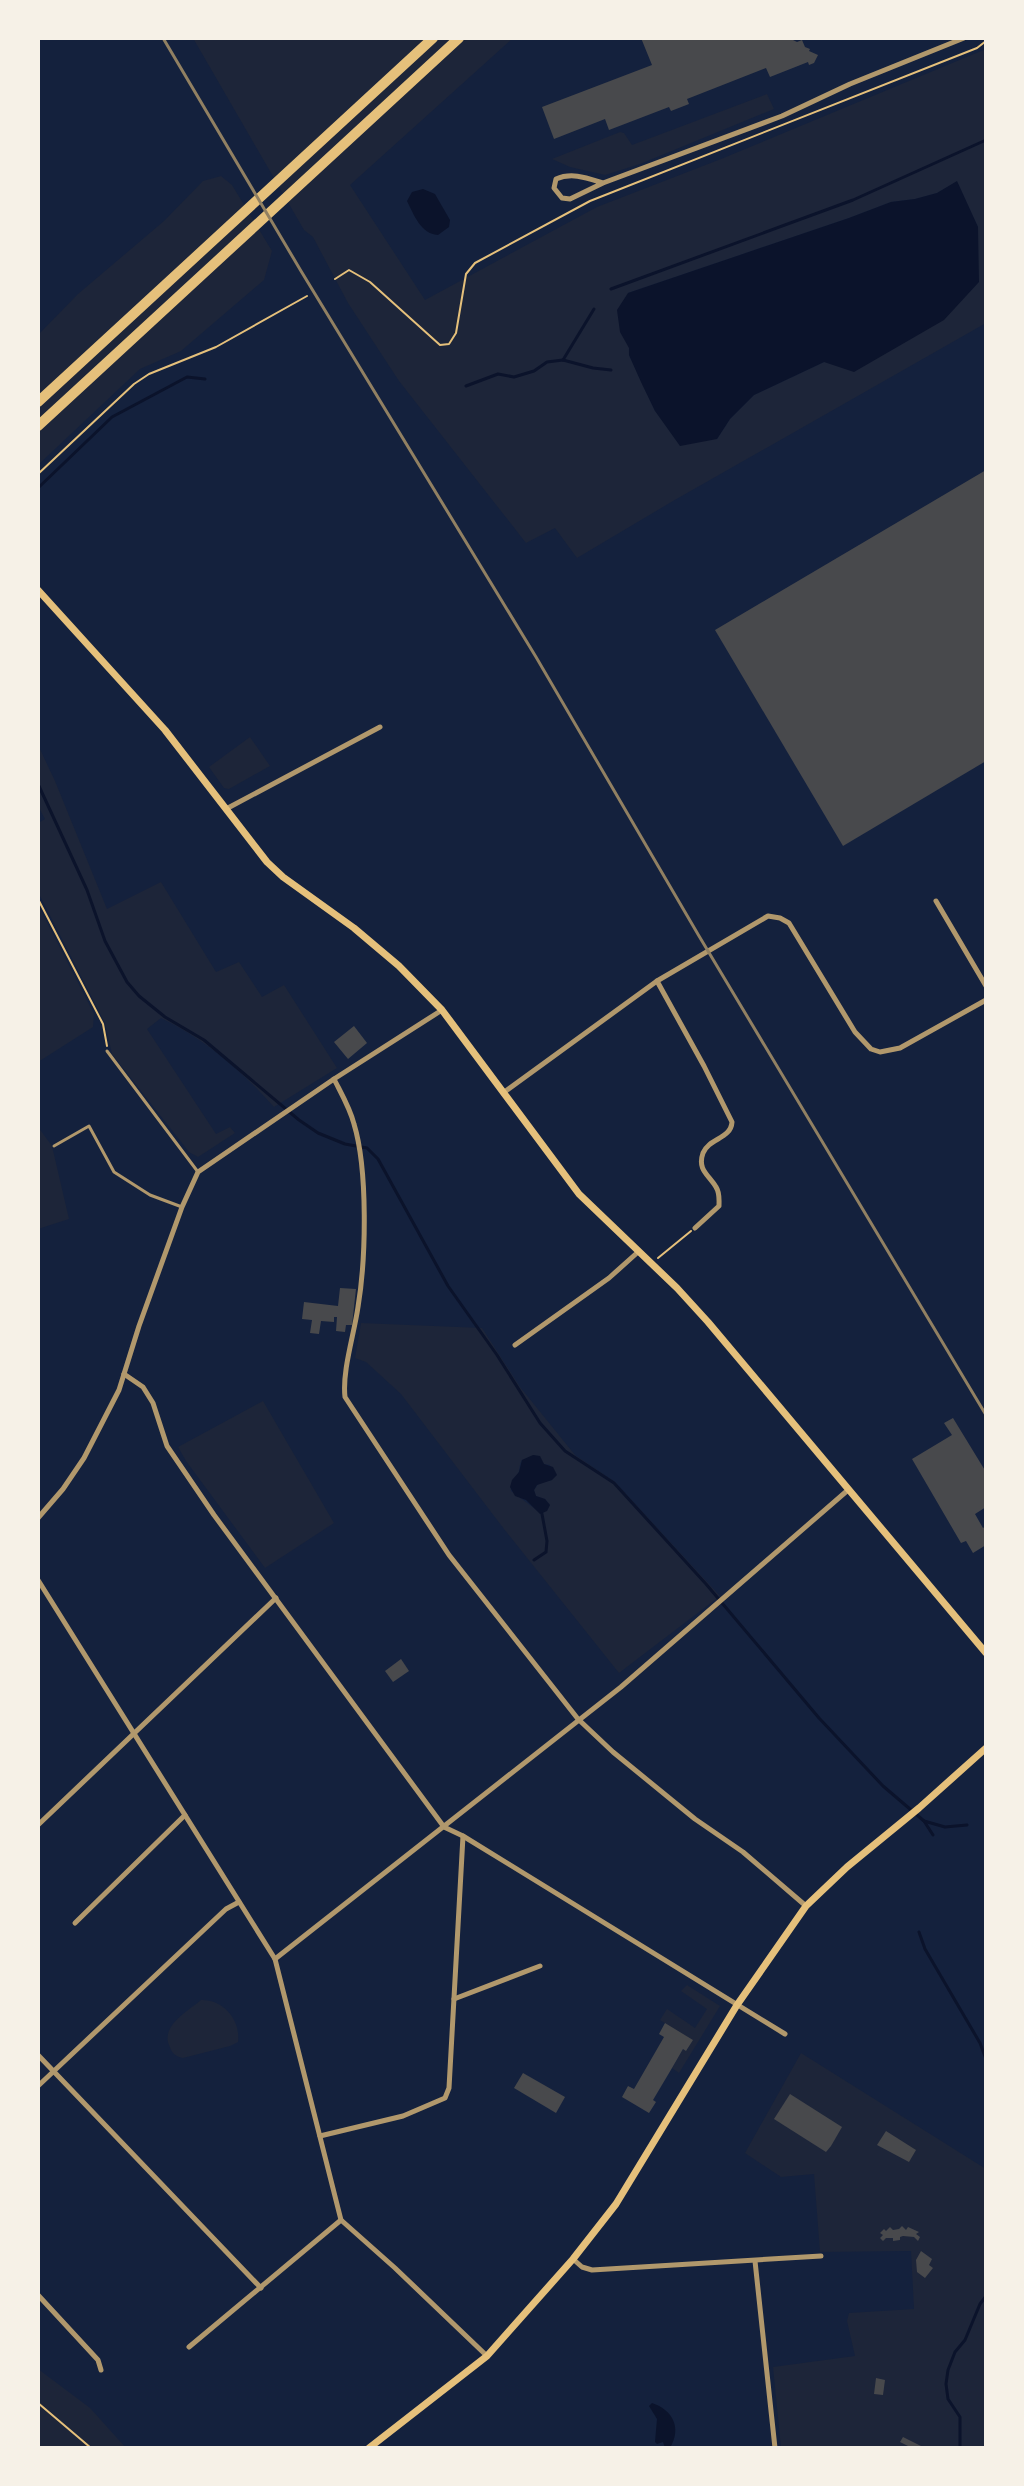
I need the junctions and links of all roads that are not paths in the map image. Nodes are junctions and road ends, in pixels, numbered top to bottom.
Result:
1 (433, 38) edge
2 (459, 38) edge
3 (964, 38) edge
4 (603, 183) junction
5 (38, 402) edge
6 (38, 426) edge
7 (38, 590) edge
8 (380, 727) dead end
9 (226, 809) junction
10 (936, 901) dead end
11 (657, 981) junction
12 (986, 986) edge
13 (986, 1000) edge
14 (442, 1010) junction
15 (107, 1051) road end
16 (334, 1079) junction
17 (503, 1093) junction
18 (54, 1146) dead end
19 (198, 1172) junction
20 (182, 1207) junction
21 (695, 1228) road end
22 (638, 1252) junction
23 (515, 1345) dead end
24 (124, 1374) junction
25 (848, 1490) junction
26 (38, 1518) edge
27 (38, 1580) edge
28 (276, 1598) junction
29 (986, 1653) edge
30 (578, 1719) junction
31 (135, 1733) junction
32 (986, 1748) edge
33 (185, 1815) junction
34 (38, 1825) edge
35 (444, 1827) junction
36 (463, 1836) junction
37 (239, 1902) junction
38 (806, 1906) junction
39 (75, 1923) dead end
40 (275, 1959) junction
41 (540, 1966) dead end
42 (454, 1999) junction
43 (737, 2005) junction
44 (785, 2034) dead end
45 (38, 2055) edge
46 (55, 2072) junction
47 (38, 2086) edge
48 (320, 2136) junction
49 (341, 2220) junction
50 (821, 2256) dead end
51 (573, 2259) junction
52 (755, 2261) junction
53 (261, 2288) junction
54 (38, 2295) edge
55 (189, 2347) dead end
56 (487, 2356) junction
57 (101, 2370) dead end
58 (369, 2448) edge
59 (775, 2448) edge

1 - 5 highway
2 - 6 highway
3 - 4 street
4 - 4 street
7 - 9 main road
8 - 9 street
9 - 14 main road
10 - 12 street
11 - 13 street
11 - 17 street
11 - 21 street
14 - 16 street
14 - 17 main road
15 - 19 lane
16 - 19 street
16 - 30 street
17 - 22 main road
18 - 20 lane
19 - 20 street
20 - 24 street
22 - 23 street
22 - 25 main road
24 - 26 street
24 - 28 street
25 - 29 main road
25 - 30 street
27 - 31 street
28 - 31 street
28 - 35 street
30 - 35 street
30 - 38 street
31 - 33 street
31 - 34 street
32 - 38 main road
33 - 37 street
33 - 39 street
35 - 36 street
35 - 40 street
36 - 42 street
36 - 43 street
37 - 40 street
37 - 46 street
38 - 43 main road
40 - 48 street
41 - 42 street
42 - 48 street
43 - 44 street
43 - 51 main road
45 - 46 street
46 - 47 street
46 - 53 street
48 - 49 street
49 - 53 street
49 - 56 street
50 - 52 street
51 - 52 street
51 - 56 main road
52 - 59 street
53 - 55 street
54 - 57 street
56 - 58 main road

